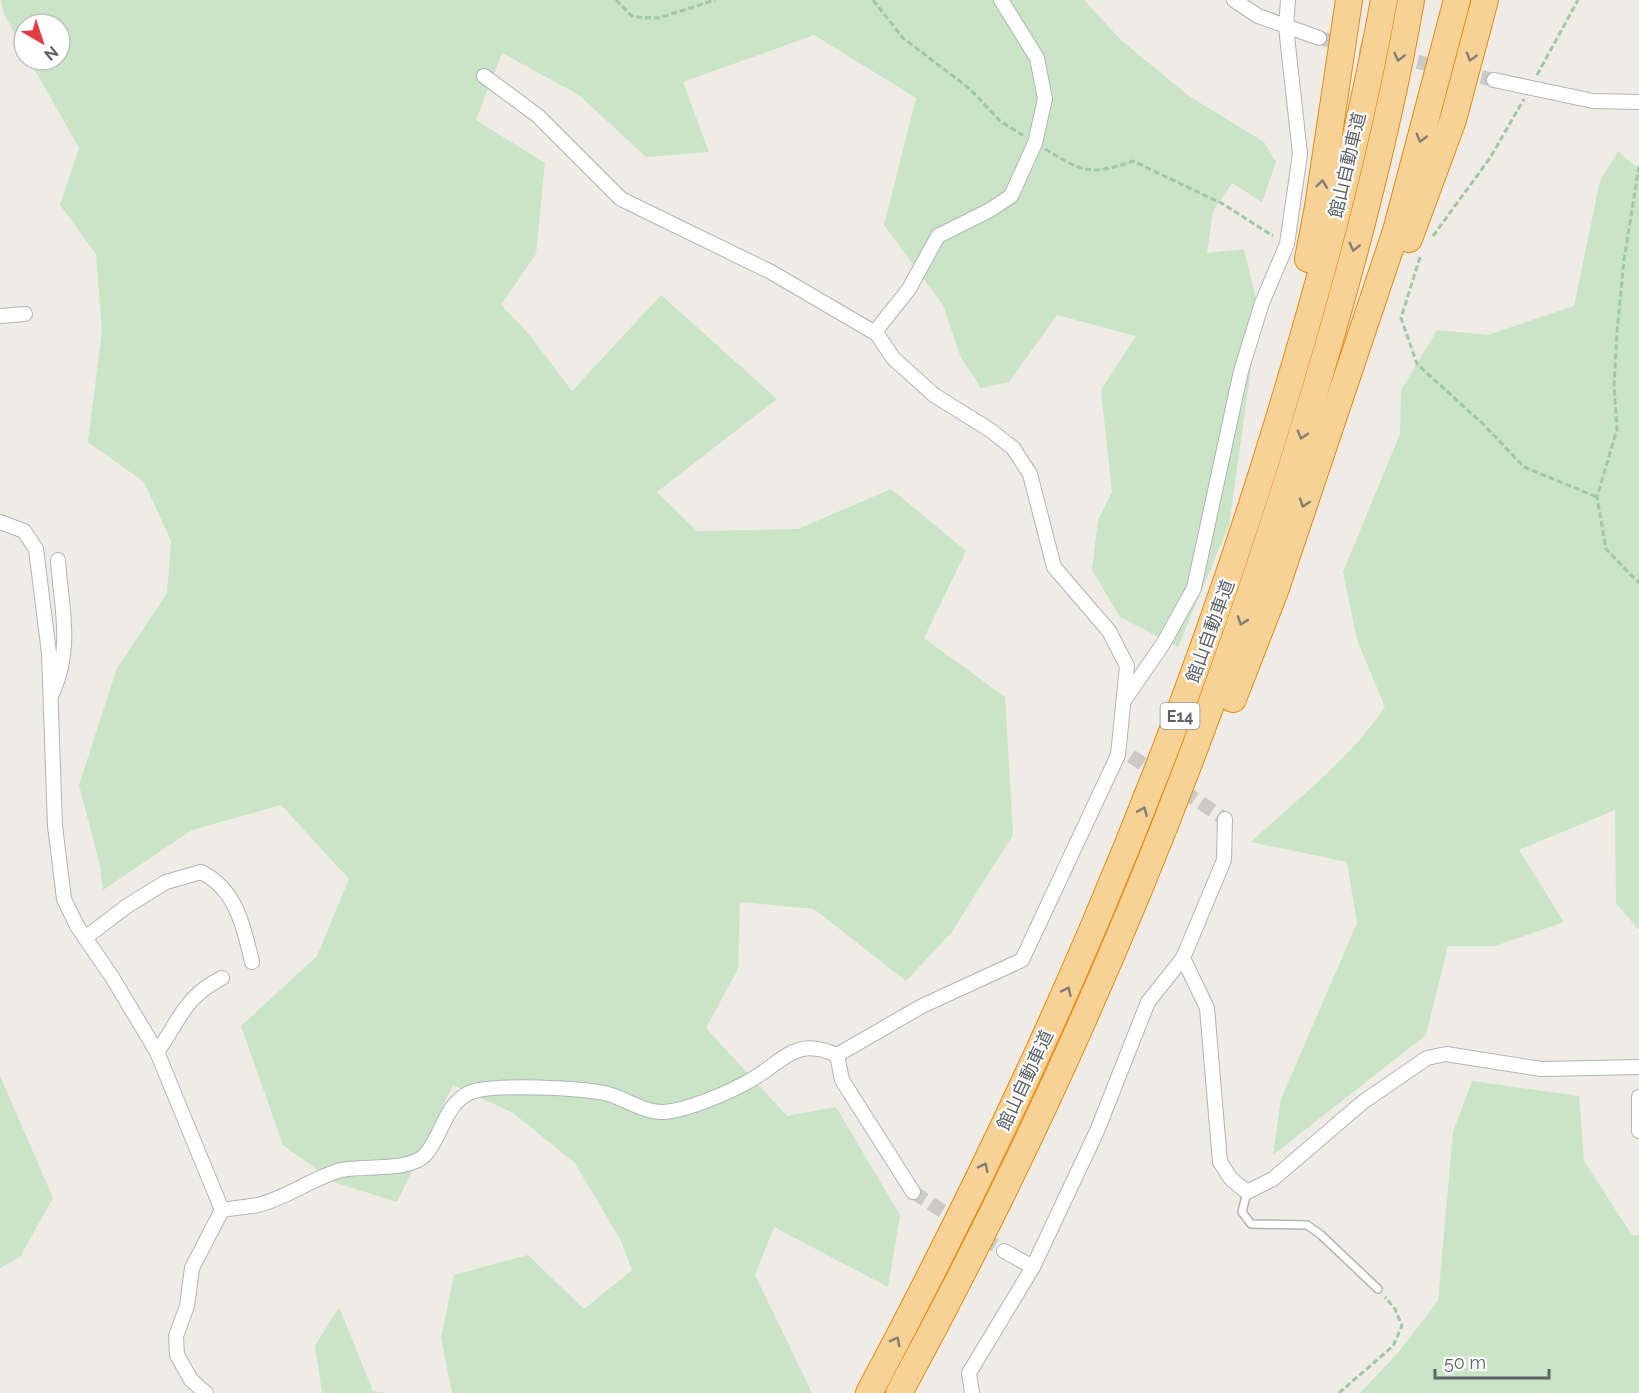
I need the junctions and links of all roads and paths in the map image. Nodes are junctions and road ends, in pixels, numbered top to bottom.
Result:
1 (616, 0) edge
2 (715, 0) edge
3 (873, 0) edge
4 (1001, 0) edge
5 (1234, 0) edge
6 (1288, 0) edge
7 (1348, 0) edge
8 (1384, 0) edge
9 (1411, 0) edge
10 (1457, 0) edge
11 (1485, 0) edge
12 (1578, 0) edge
13 (1286, 27) junction
14 (1319, 38) tunnel mouth
15 (484, 76) dead end
16 (1494, 80) tunnel mouth
17 (1531, 87) junction
18 (1639, 102) edge
19 (1035, 143) junction
20 (1639, 166) edge
21 (1428, 243) dead end
22 (1287, 244) junction
23 (1421, 252) dead end
24 (26, 314) dead end
25 (0, 316) edge
26 (877, 334) junction
27 (1295, 366) junction
28 (1329, 424) junction
29 (1597, 497) junction
30 (0, 522) edge
31 (58, 560) dead end
32 (1639, 583) edge
33 (49, 699) junction
34 (1124, 700) junction
35 (1225, 819) dead end
36 (85, 938) junction
37 (1183, 958) junction
38 (252, 962) dead end
39 (222, 978) dead end
40 (1097, 990) junction
41 (157, 1052) junction
42 (837, 1055) junction
43 (1639, 1067) edge
44 (1639, 1098) edge
45 (1639, 1131) edge
46 (913, 1192) tunnel mouth
47 (1247, 1192) junction
48 (222, 1210) junction
49 (1004, 1251) tunnel mouth
50 (1033, 1267) junction
51 (1378, 1289) joint
52 (206, 1393) edge
53 (869, 1393) edge
54 (899, 1393) edge
55 (972, 1393) edge
56 (1339, 1393) edge

1 - 2 path
3 - 19 path
4 - 19 street
5 - 13 street
6 - 13 street
27 -> 7 highway
8 - 27 highway, 館山自動車道 / E14
9 -> 40 highway, 館山自動車道 / E14
10 -> 28 highway
11 -> 28 highway
12 - 17 path
13 - 14 street
13 - 22 street
15 - 26 street
16 - 17 street
17 - 18 street
17 - 21 path
19 - 22 path
19 - 26 street
20 - 29 path
22 - 34 street
23 - 29 path
24 - 25 street
26 - 34 street
53 -> 27 highway, 館山自動車道 / E14
28 -> 40 highway
29 - 32 path
30 - 33 street
31 - 33 street
33 - 36 street
34 - 42 street
35 - 37 street
36 - 38 street
36 - 41 street
37 - 47 street
37 - 50 street
39 - 41 street
40 - 54 highway, 館山自動車道 / E14
41 - 48 street
42 - 46 street
42 - 48 street
43 - 47 street
44 - 45 street
47 - 51 lane
48 - 52 street
49 - 50 street
50 - 55 street
51 - 56 path

